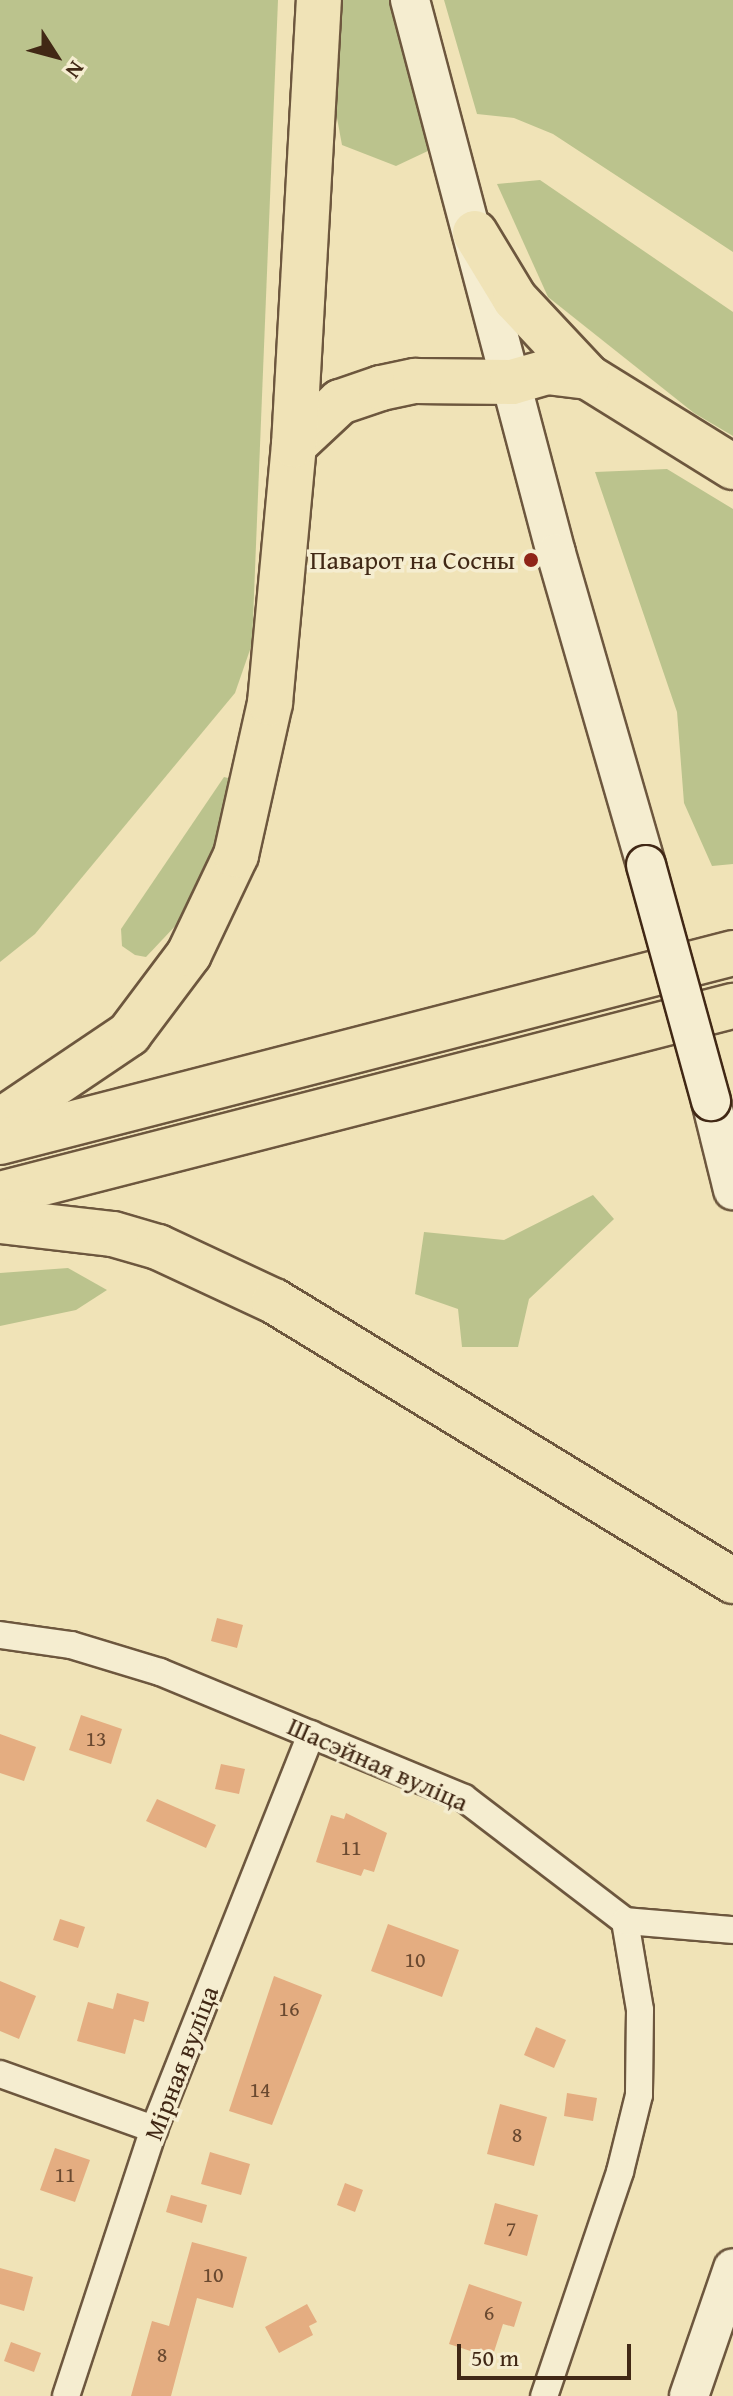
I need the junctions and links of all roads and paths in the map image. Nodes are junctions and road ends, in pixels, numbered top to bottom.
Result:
1 (319, 0) edge
2 (410, 0) edge
3 (475, 233) junction
4 (588, 377) junction
5 (512, 382) junction
6 (294, 445) junction
7 (733, 467) edge
8 (733, 953) edge
9 (733, 1006) edge
10 (0, 1121) edge
11 (0, 1142) edge
12 (733, 1190) edge
13 (0, 1194) edge
14 (0, 1221) edge
15 (733, 1581) edge
16 (0, 1635) edge
17 (311, 1734) junction
18 (625, 1921) junction
19 (733, 1930) edge
20 (0, 2074) edge
21 (154, 2129) junction
22 (733, 2268) edge
23 (718, 2358) edge
24 (66, 2396) edge
25 (544, 2396) edge
26 (689, 2396) edge

1 - 6 highway
2 - 3 main road
3 - 4 highway
3 - 5 main road
4 - 5 highway
4 - 7 highway
5 - 6 highway
5 - 12 main road, bridge
6 - 10 highway
8 - 11 highway
9 - 13 highway
14 - 15 highway
16 - 17 street, Шасэйная вуліца
17 - 18 street, Шасэйная вуліца
17 - 21 street, Мірная вуліца
18 - 19 street
18 - 25 street
20 - 21 street
21 - 24 street, Мірная вуліца
22 - 23 main road
23 - 26 main road

